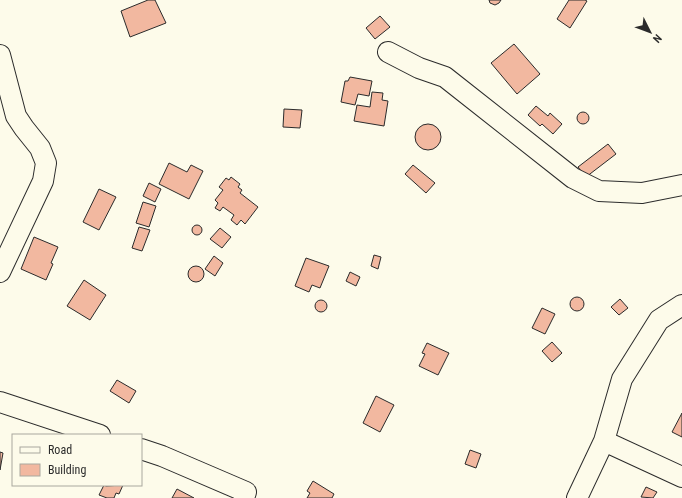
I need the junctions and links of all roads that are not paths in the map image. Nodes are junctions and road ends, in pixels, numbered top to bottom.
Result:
1 (388, 52) dead end
2 (0, 55) edge
3 (682, 185) edge
4 (0, 272) edge
5 (682, 305) edge
6 (0, 402) edge
7 (97, 434) edge
8 (604, 441) junction
9 (142, 449) edge
10 (682, 477) edge
11 (244, 498) edge
12 (577, 498) edge

1 - 3 street
2 - 4 street
5 - 8 street
6 - 7 street
8 - 10 street
8 - 12 street
9 - 11 street

